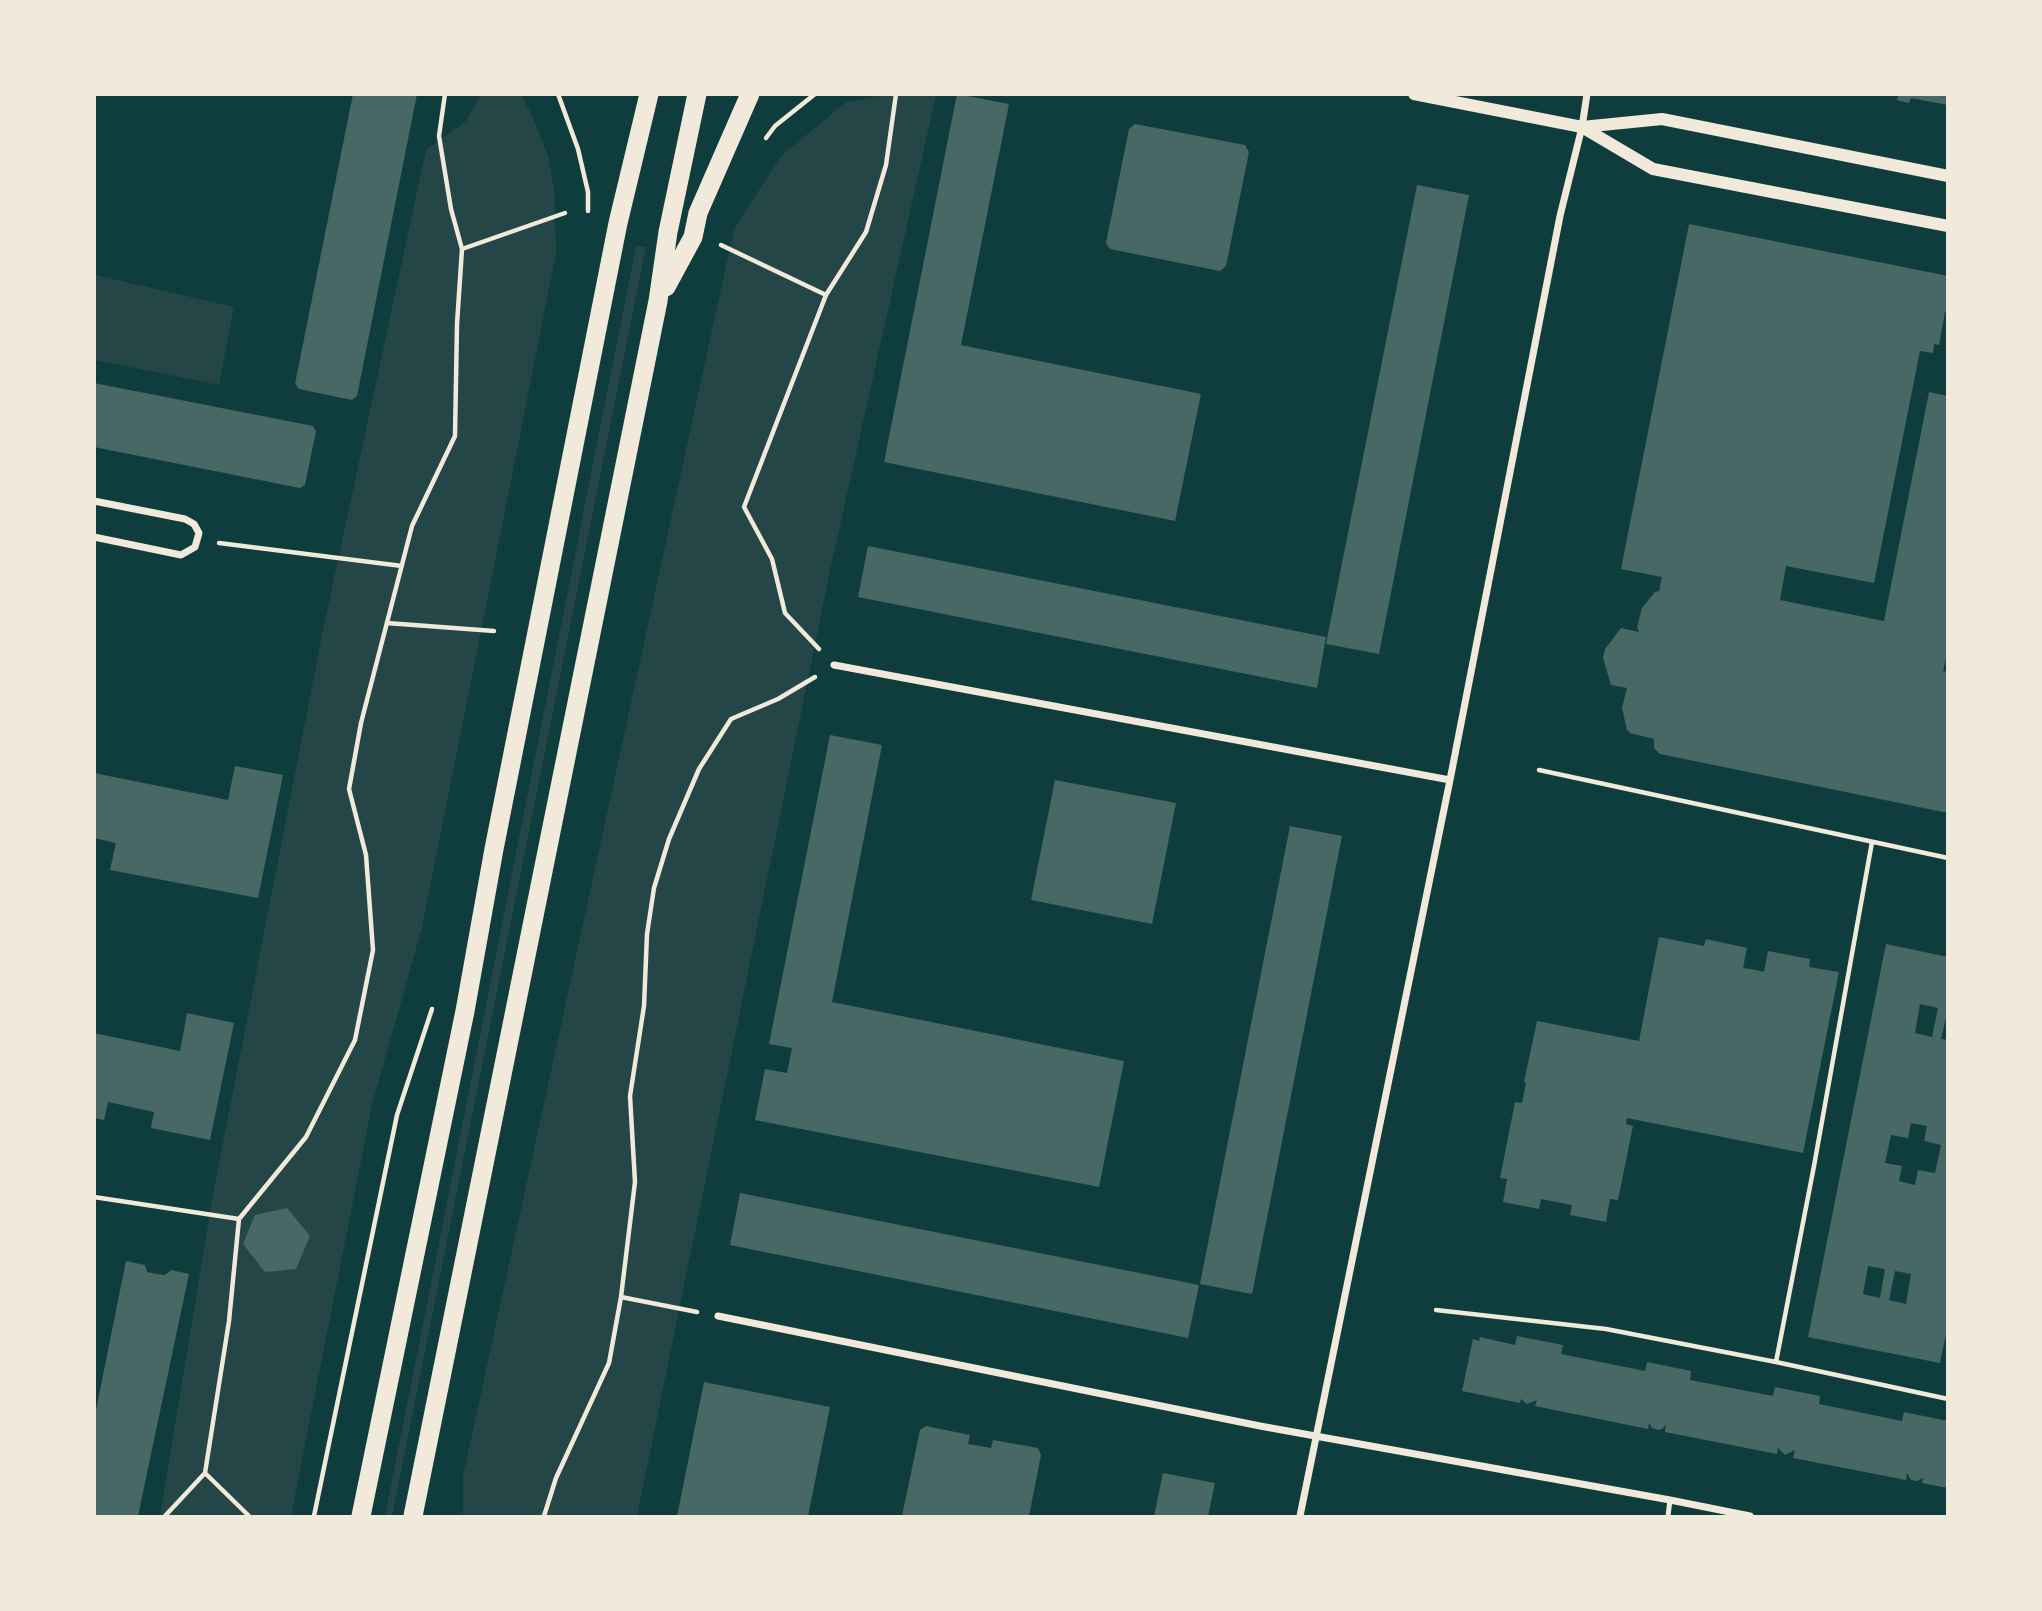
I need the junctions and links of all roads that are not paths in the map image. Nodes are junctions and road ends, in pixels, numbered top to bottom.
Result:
1 (649, 94) edge
2 (697, 94) edge
3 (750, 94) edge
4 (1414, 94) edge
5 (1587, 94) edge
6 (1582, 127) junction
7 (1948, 176) edge
8 (1948, 226) edge
9 (658, 301) junction
10 (94, 500) edge
11 (94, 537) edge
12 (834, 665) road end
13 (1450, 780) junction
14 (718, 1316) road end
15 (1316, 1437) junction
16 (1670, 1500) junction
17 (361, 1517) edge
18 (413, 1517) edge
19 (1300, 1517) edge
20 (1668, 1517) edge
21 (1750, 1517) edge

1 - 17 highway
2 - 9 highway
3 - 9 highway
4 - 6 street
5 - 6 street
6 - 7 street
6 - 8 street
6 - 13 street
9 - 18 highway
10 - 11 street
12 - 13 street
13 - 15 street
14 - 15 street
15 - 16 street
15 - 19 street
16 - 20 lane
16 - 21 street

